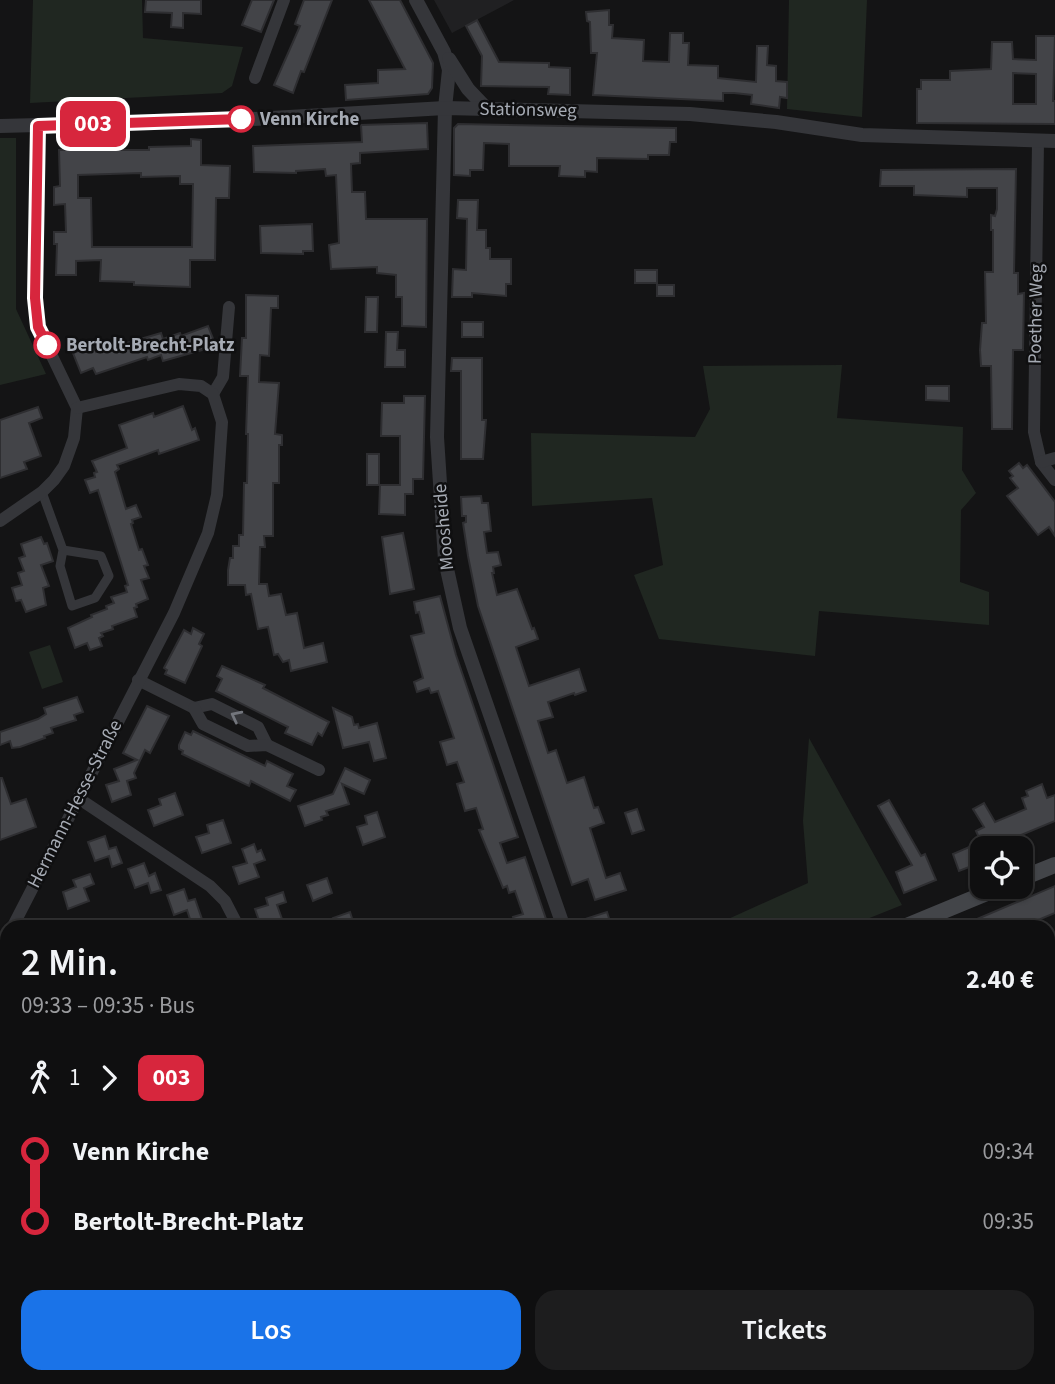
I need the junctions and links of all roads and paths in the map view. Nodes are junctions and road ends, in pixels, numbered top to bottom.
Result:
1 (284, 0) edge
2 (416, 0) edge
3 (444, 52) junction
4 (254, 78) dead end
5 (445, 108) junction
6 (487, 109) junction
7 (0, 126) edge
8 (38, 126) junction
9 (1055, 141) edge
10 (1038, 142) junction
11 (229, 307) dead end
12 (213, 394) junction
13 (77, 408) junction
14 (1055, 458) edge
15 (1041, 462) junction
16 (1055, 480) edge
17 (42, 492) junction
18 (0, 521) edge
19 (63, 550) junction
20 (138, 680) junction
21 (194, 708) junction
22 (267, 745) junction
23 (319, 770) dead end
24 (78, 797) junction
25 (1055, 865) edge
26 (1033, 874) edge
27 (972, 899) edge
28 (16, 920) edge
29 (235, 920) edge
30 (561, 920) edge
31 (921, 920) edge

1 - 4 street
2 - 3 street
3 - 5 street, Moosheide
3 - 6 street
5 - 6 street, Stationsweg
5 - 8 street, Stationsweg
5 - 30 street, Moosheide
6 - 10 street, Stationsweg
7 - 8 street, Stationsweg
8 - 13 street
9 - 10 street, Stationsweg
10 - 15 street, Poether Weg
11 - 12 street
12 - 13 street
12 - 20 street, Hermann-Hesse-Straße
13 - 17 street
14 - 15 street
15 - 16 street, Poether Weg
17 - 18 street
17 - 19 street
19 - 19 street
20 - 21 street
20 - 24 street, Hermann-Hesse-Straße
21 - 22 street
22 -> 21 street
22 - 23 street
24 - 28 street, Hermann-Hesse-Straße
24 - 29 street
25 - 26 main road
27 - 31 main road

